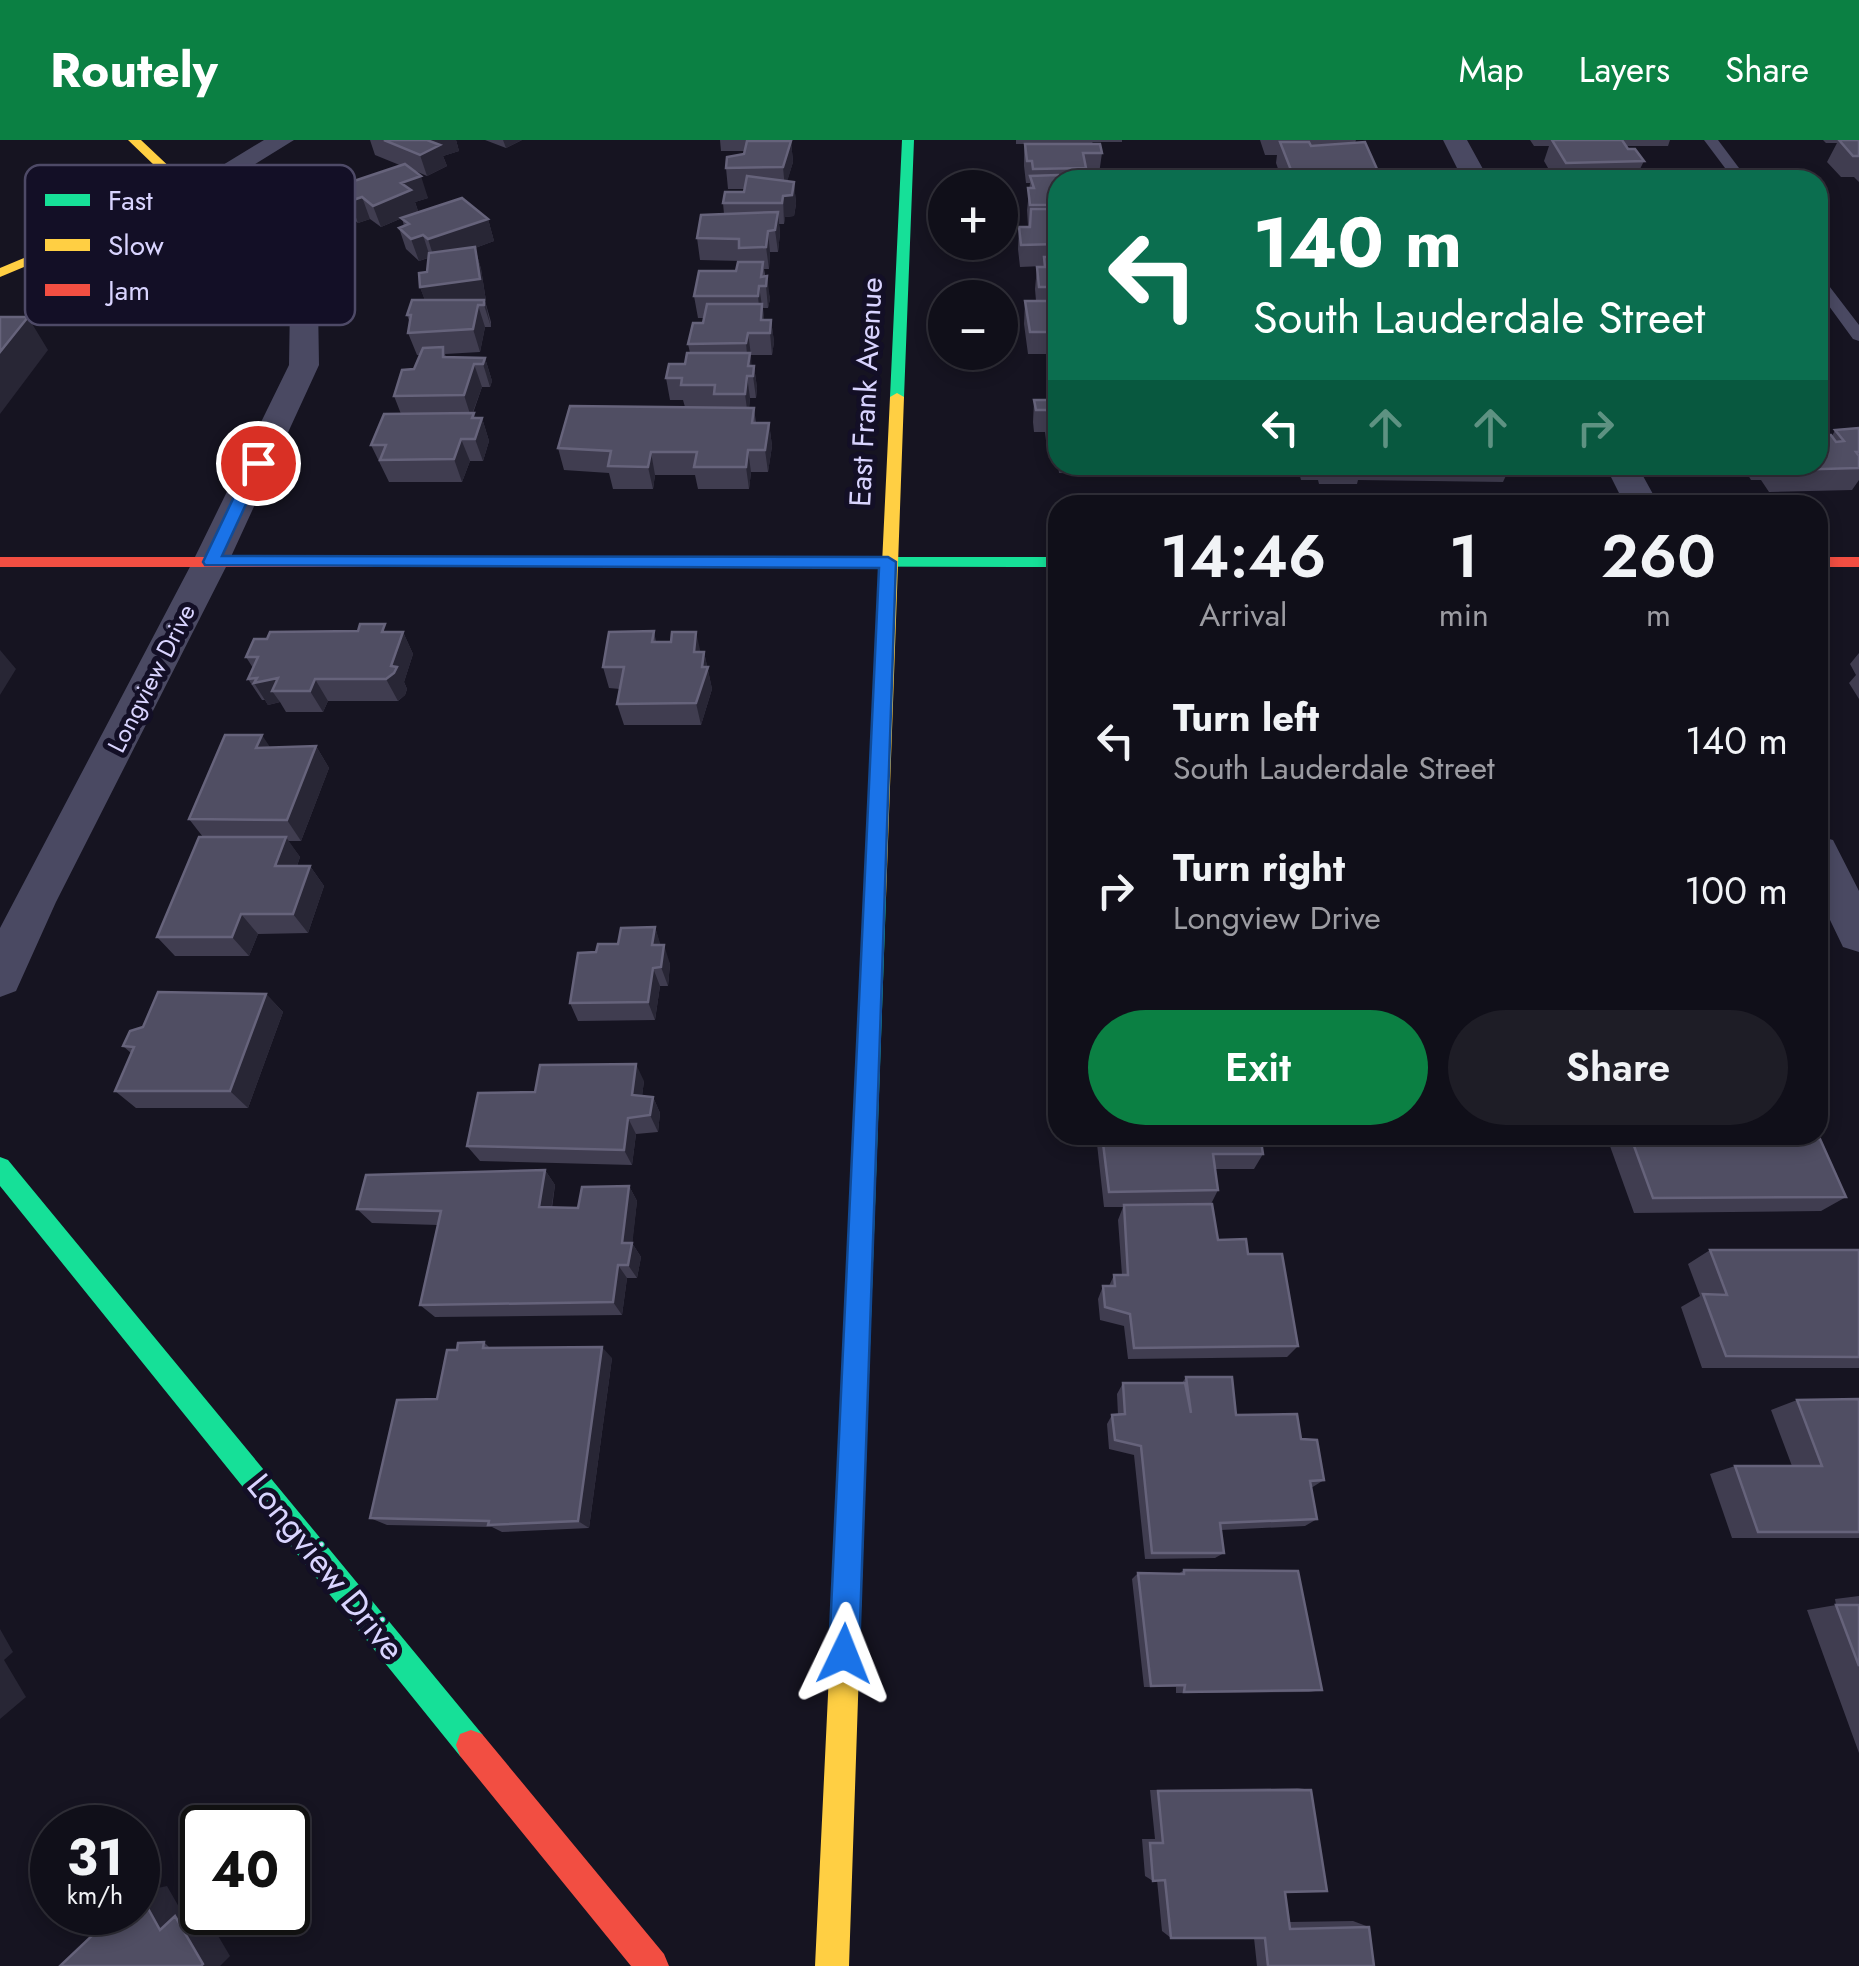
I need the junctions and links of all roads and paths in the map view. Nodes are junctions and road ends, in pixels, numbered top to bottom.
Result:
1 (134, 140) edge
2 (282, 140) edge
3 (908, 140) edge
4 (1456, 140) edge
5 (1711, 140) edge
6 (160, 165) edge
7 (239, 165) edge
8 (1471, 170) edge
9 (1734, 170) edge
10 (25, 262) edge
11 (0, 273) edge
12 (1828, 294) edge
13 (304, 325) edge
14 (1859, 336) edge
15 (0, 562) edge
16 (211, 562) junction
17 (888, 562) junction
18 (1048, 562) edge
19 (1828, 562) edge
20 (1859, 562) edge
21 (1828, 872) edge
22 (1859, 934) edge
23 (0, 978) edge
24 (0, 1168) edge
25 (652, 1966) edge
26 (832, 1966) edge

1 - 6 street
2 - 7 street
3 - 17 street, East Frank Avenue
4 - 8 street
5 - 9 lane
10 - 11 street
12 - 14 lane
13 - 16 street, Longview Drive
15 - 16 street
16 - 17 street
16 - 23 street, Longview Drive
17 - 18 street
17 - 26 street, East Frank Avenue
19 - 20 street
21 - 22 street
24 - 25 street, Longview Drive

